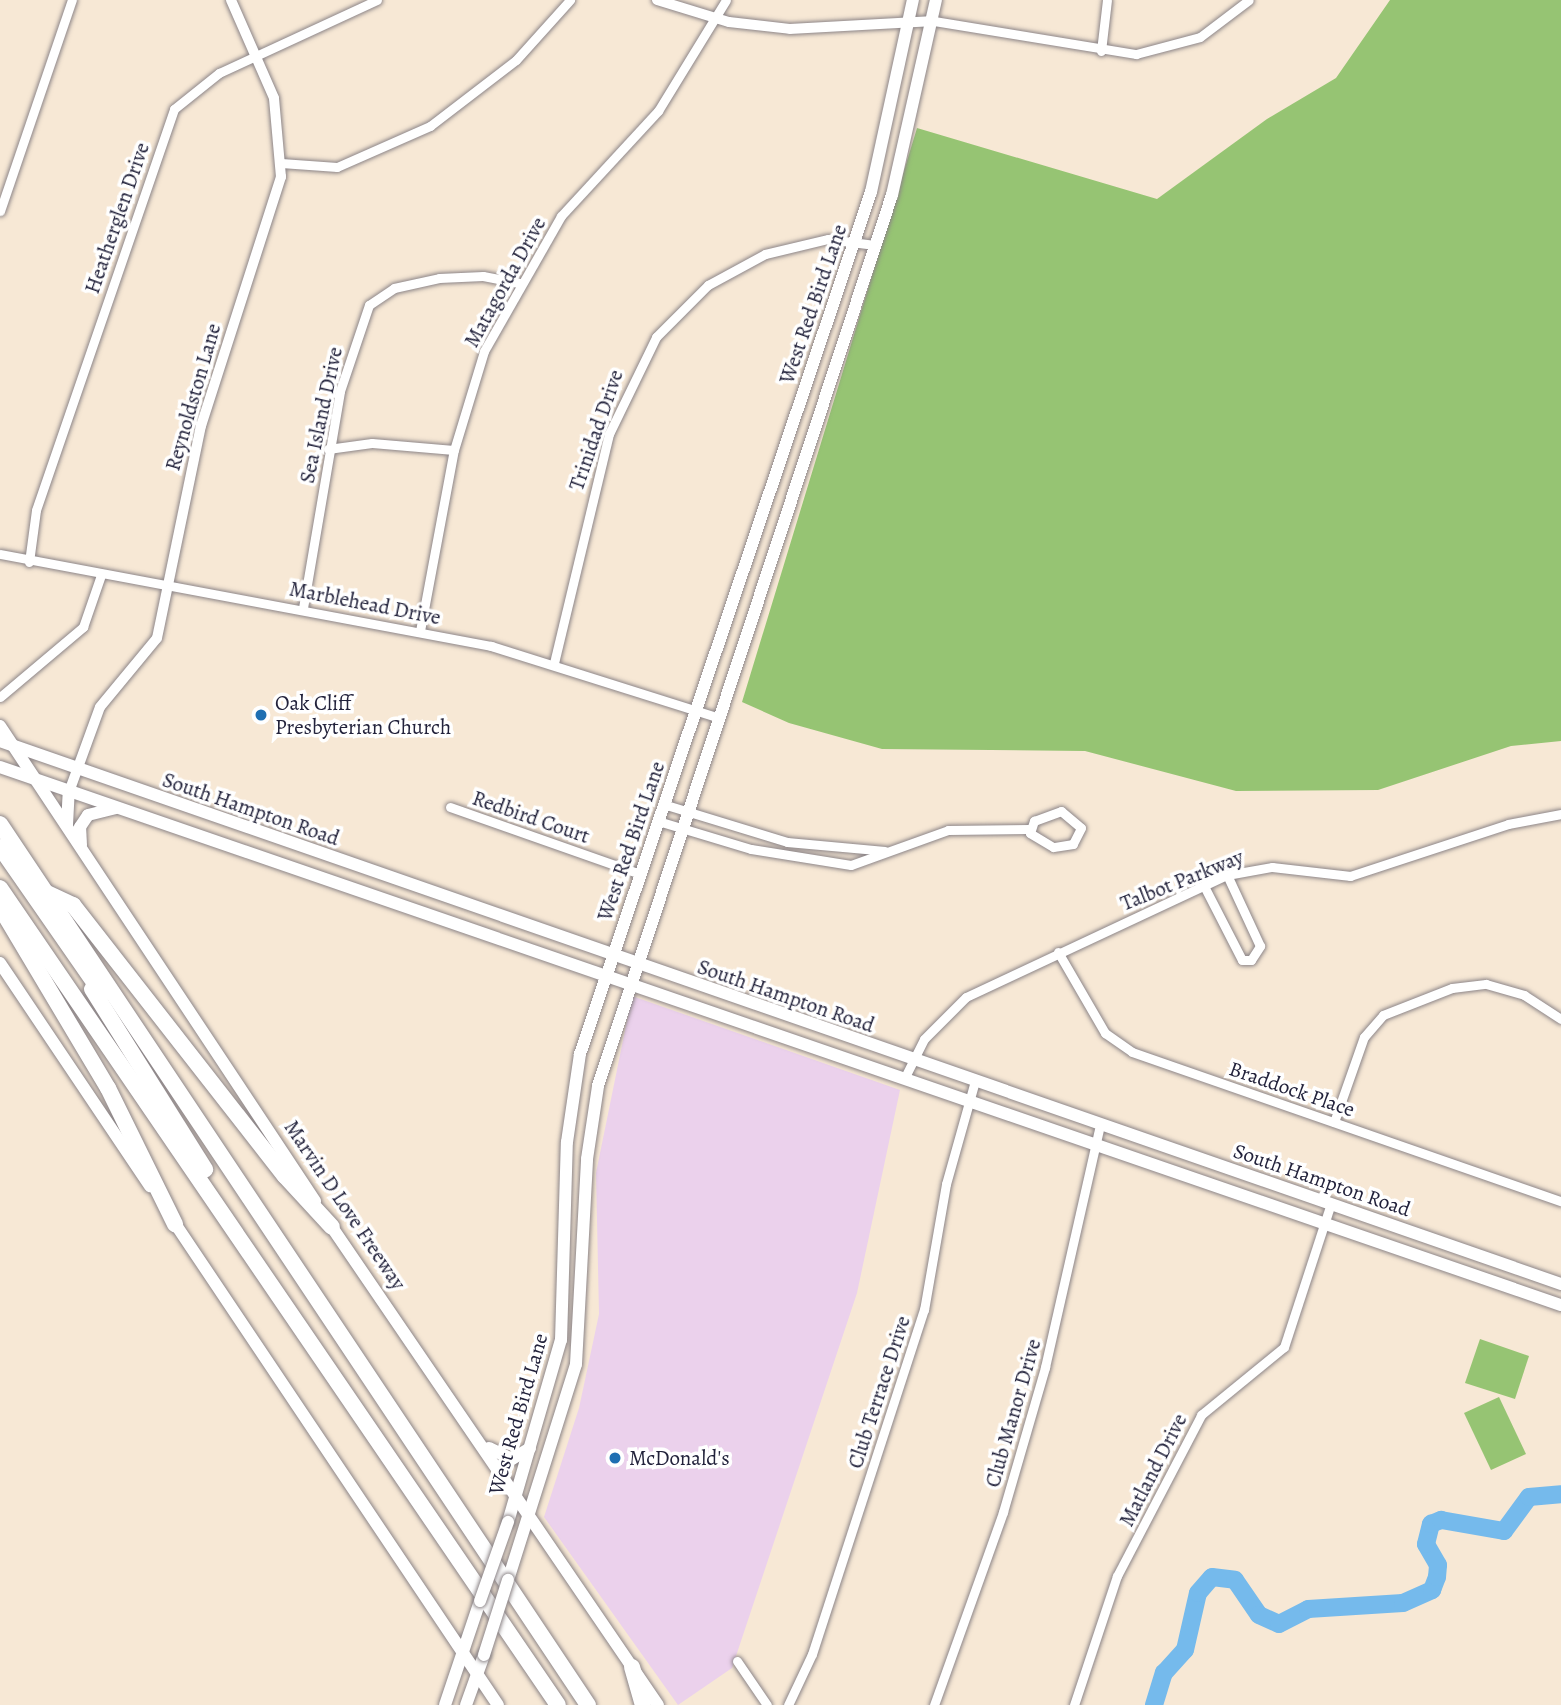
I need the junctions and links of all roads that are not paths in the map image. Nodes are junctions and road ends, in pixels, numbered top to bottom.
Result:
1 (72, 0) edge
2 (231, 0) edge
3 (377, 0) edge
4 (570, 0) edge
5 (657, 0) edge
6 (726, 0) edge
7 (913, 0) edge
8 (936, 0) edge
9 (1107, 0) edge
10 (1249, 0) edge
11 (717, 18) junction
12 (934, 21) junction
13 (910, 23) junction
14 (1101, 51) junction
15 (257, 53) junction
16 (281, 163) junction
17 (0, 211) edge
18 (856, 239) junction
19 (875, 245) junction
20 (520, 283) junction
21 (328, 449) junction
22 (454, 450) junction
23 (0, 554) edge
24 (29, 562) junction
25 (100, 575) junction
26 (170, 588) junction
27 (303, 608) junction
28 (420, 631) junction
29 (554, 663) junction
30 (707, 675) junction
31 (728, 683) junction
32 (0, 697) edge
33 (695, 709) junction
34 (716, 717) junction
35 (0, 726) edge
36 (6, 743) edge
37 (0, 767) edge
38 (76, 768) junction
39 (37, 781) junction
40 (69, 792) junction
41 (663, 804) junction
42 (450, 807) dead end
43 (120, 808) junction
44 (684, 812) junction
45 (1561, 814) edge
46 (658, 821) junction
47 (0, 824) edge
48 (67, 825) junction
49 (679, 828) junction
50 (1029, 829) junction
51 (748, 833) junction
52 (793, 843) junction
53 (81, 845) junction
54 (831, 846) junction
55 (0, 847) edge
56 (301, 847) junction
57 (743, 847) junction
58 (885, 851) junction
59 (793, 854) junction
60 (834, 863) junction
61 (354, 866) junction
62 (295, 867) junction
63 (640, 874) junction
64 (1227, 875) junction
65 (348, 885) junction
66 (1204, 886) junction
67 (27, 887) junction
68 (0, 888) edge
69 (45, 892) junction
70 (0, 907) edge
71 (1058, 952) junction
72 (612, 956) junction
73 (0, 963) edge
74 (633, 964) junction
75 (607, 973) junction
76 (628, 981) junction
77 (1561, 1019) edge
78 (914, 1060) junction
79 (905, 1077) junction
80 (975, 1081) junction
81 (970, 1100) junction
82 (1334, 1122) junction
83 (1100, 1125) junction
84 (1093, 1143) junction
85 (1220, 1165) junction
86 (565, 1177) junction
87 (586, 1178) junction
88 (1213, 1185) junction
89 (1561, 1201) edge
90 (1331, 1203) junction
91 (1325, 1223) junction
92 (175, 1224) junction
93 (332, 1227) junction
94 (240, 1232) junction
95 (282, 1238) junction
96 (1561, 1284) edge
97 (1561, 1305) edge
98 (552, 1377) junction
99 (573, 1381) junction
100 (536, 1439) junction
101 (486, 1446) junction
102 (516, 1497) junction
103 (530, 1517) junction
104 (463, 1653) junction
105 (737, 1661) dead end
106 (632, 1667) junction
107 (477, 1674) junction
108 (445, 1705) edge
109 (466, 1705) edge
110 (498, 1705) edge
111 (558, 1705) edge
112 (588, 1705) edge
113 (643, 1705) edge
114 (658, 1705) edge
115 (767, 1705) edge
116 (788, 1705) edge
117 (934, 1705) edge
118 (1074, 1705) edge

1 - 17 street
2 - 15 street, Reynoldston Lane
3 - 15 street, Heatherglen Drive
4 - 16 street
5 - 11 street
6 - 11 street, Matagorda Drive
7 - 13 main road, West Red Bird Lane
8 - 12 main road, West Red Bird Lane
9 - 14 street
10 - 14 street
11 - 13 street
11 - 20 street, Matagorda Drive
12 - 13 street
12 - 14 street
12 - 19 main road, West Red Bird Lane
13 - 18 main road, West Red Bird Lane
15 - 16 street, Reynoldston Lane
15 - 24 street, Heatherglen Drive
16 - 26 street, Reynoldston Lane
18 - 19 street, Trinidad Drive
18 - 29 street, Trinidad Drive
18 - 30 main road, West Red Bird Lane
19 - 31 main road, West Red Bird Lane
20 - 21 street, Sea Island Drive
20 - 22 street, Matagorda Drive
21 - 22 street
21 - 27 street, Sea Island Drive
22 - 28 street, Matagorda Drive
23 - 24 street, Marblehead Drive
24 - 25 street, Marblehead Drive
25 - 26 street, Marblehead Drive
25 - 32 street
26 - 27 street, Marblehead Drive
26 - 38 street, Reynoldston Lane
27 - 28 street, Marblehead Drive
28 - 29 street, Marblehead Drive
29 - 33 street, Marblehead Drive
30 - 31 main road
30 - 33 main road, West Red Bird Lane
31 - 34 main road, West Red Bird Lane
33 - 34 street, Marblehead Drive
33 - 41 main road, West Red Bird Lane
34 - 44 main road, West Red Bird Lane
35 - 36 main road, Marvin D Love Freeway
36 - 38 main road, South Hampton Road
36 - 39 main road, Marvin D Love Freeway
37 - 39 main road, South Hampton Road
38 - 40 street, Reynoldston Lane
38 - 56 main road, South Hampton Road
39 - 40 main road, South Hampton Road
39 - 48 main road, Marvin D Love Freeway
40 - 43 main road, South Hampton Road
40 - 48 main road
41 - 44 street
41 - 46 main road, West Red Bird Lane
42 - 63 street, Redbird Court
43 - 53 main road
43 - 62 main road, South Hampton Road
44 - 49 main road, West Red Bird Lane
44 - 51 street
45 - 64 street, Talbot Parkway
46 - 49 street
46 - 63 main road, West Red Bird Lane
47 - 69 highway
48 - 53 main road, Marvin D Love Freeway
49 - 57 street
49 - 74 main road, West Red Bird Lane
50 - 50 street
50 - 58 street
51 - 52 street
51 - 57 street
52 - 54 street
52 - 59 street
53 - 93 main road, Marvin D Love Freeway
54 - 58 street
54 - 60 street
55 - 67 highway
56 - 61 main road, South Hampton Road
56 - 62 main road
57 - 59 street
58 - 60 street
59 - 60 street
61 - 65 main road
61 - 72 main road, South Hampton Road
62 - 65 main road, South Hampton Road
63 - 72 main road, West Red Bird Lane
64 - 66 street, Talbot Parkway
64 - 66 street
65 - 75 main road, South Hampton Road
66 - 71 street, Talbot Parkway
67 - 94 highway
67 - 95 highway
68 - 94 highway
69 - 93 highway
69 - 95 highway
70 - 92 highway
71 - 78 street, Talbot Parkway
71 - 82 street, Braddock Place
72 - 74 main road, South Hampton Road
72 - 75 main road, West Red Bird Lane
73 - 92 main road
74 - 76 main road, West Red Bird Lane
74 - 78 main road, South Hampton Road
75 - 76 main road, South Hampton Road
75 - 86 main road, West Red Bird Lane
76 - 79 main road, South Hampton Road
76 - 87 main road, West Red Bird Lane
77 - 82 street
78 - 79 street, Talbot Parkway
78 - 80 main road, South Hampton Road
79 - 81 main road, South Hampton Road
80 - 81 street, Club Terrace Drive
80 - 83 main road, South Hampton Road
81 - 84 main road, South Hampton Road
81 - 116 street, Club Terrace Drive
82 - 89 street, Braddock Place
83 - 84 street, Club Manor Drive
83 - 85 main road, South Hampton Road
84 - 88 main road, South Hampton Road
84 - 117 street, Club Manor Drive
85 - 88 main road
85 - 90 main road, South Hampton Road
86 - 87 main road
86 - 98 main road, West Red Bird Lane
87 - 99 main road, West Red Bird Lane
88 - 91 main road, South Hampton Road
90 - 91 street, Matland Drive
90 - 96 main road, South Hampton Road
91 - 97 main road, South Hampton Road
91 - 118 street, Matland Drive
92 - 104 main road
93 - 101 main road, Marvin D Love Freeway
94 - 111 highway
95 - 112 highway
98 - 99 main road
98 - 100 main road, West Red Bird Lane
99 - 103 main road, West Red Bird Lane
100 - 101 main road
100 - 102 main road, West Red Bird Lane
101 - 102 main road, Marvin D Love Freeway
102 - 103 main road, Marvin D Love Freeway
102 - 104 main road, West Red Bird Lane, bridge
103 - 106 main road, Marvin D Love Freeway
103 - 107 main road, West Red Bird Lane, bridge
104 - 107 main road
104 - 108 main road, West Red Bird Lane
105 - 115 street
106 - 113 highway
106 - 114 main road, Marvin D Love Freeway
107 - 109 main road, West Red Bird Lane
107 - 110 main road

